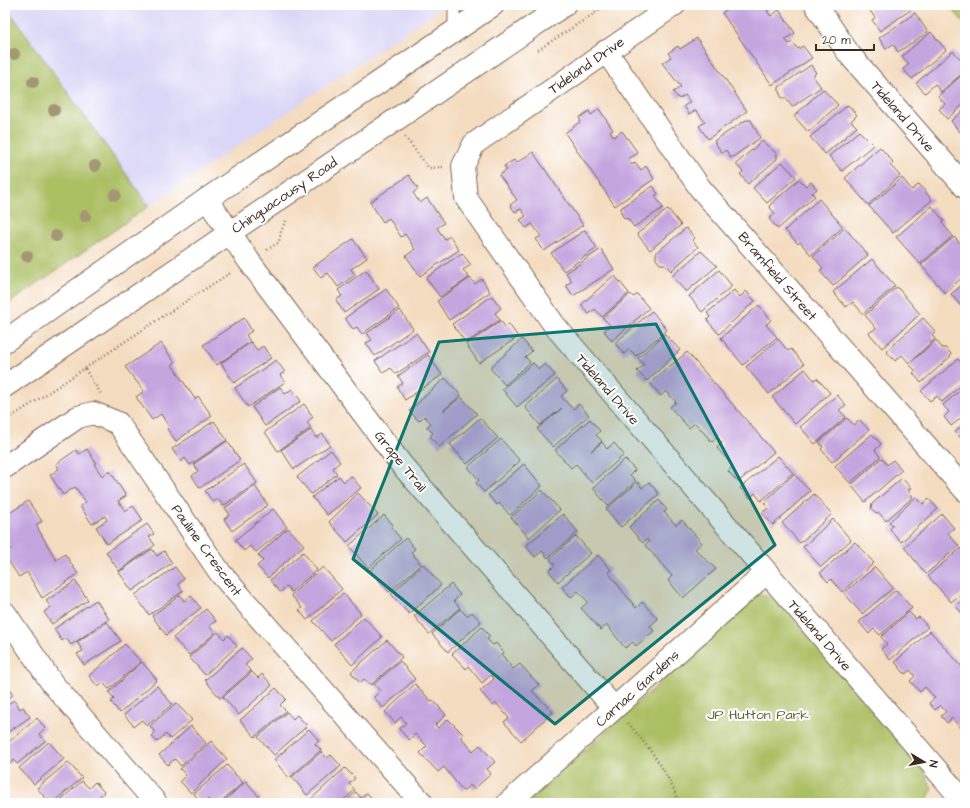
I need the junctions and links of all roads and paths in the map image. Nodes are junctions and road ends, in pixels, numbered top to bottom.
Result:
1 (454, 5) edge
2 (493, 5) edge
3 (564, 5) edge
4 (674, 5) edge
5 (816, 5) edge
6 (454, 32) junction
7 (606, 51) junction
8 (404, 137) dead end
9 (464, 166) junction
10 (965, 187) edge
11 (207, 199) junction
12 (230, 232) junction
13 (215, 282) dead end
14 (5, 340) edge
15 (5, 386) edge
16 (5, 421) edge
17 (5, 466) edge
18 (965, 490) edge
19 (766, 573) junction
20 (5, 613) edge
21 (614, 708) junction
22 (959, 798) edge
23 (156, 803) edge
24 (422, 803) edge
25 (508, 803) edge
26 (679, 803) edge

1 - 6 lane
2 - 6 street
3 - 12 street, Chinguacousy Road
4 - 7 street, Tideland Drive
5 - 10 street, Tideland Drive
6 - 11 street
7 - 9 street, Tideland Drive
7 - 18 street, Bramfield Street
8 - 9 path
9 - 19 street, Tideland Drive
11 - 12 street, Grape Trail
11 - 14 street
12 - 15 street, Chinguacousy Road
12 - 21 street, Grape Trail
13 - 16 path
17 - 24 street, Pauline Crescent
19 - 21 street, Carnac Gardens
19 - 22 street, Tideland Drive
20 - 23 street
21 - 25 street, Carnac Gardens
21 - 26 path

